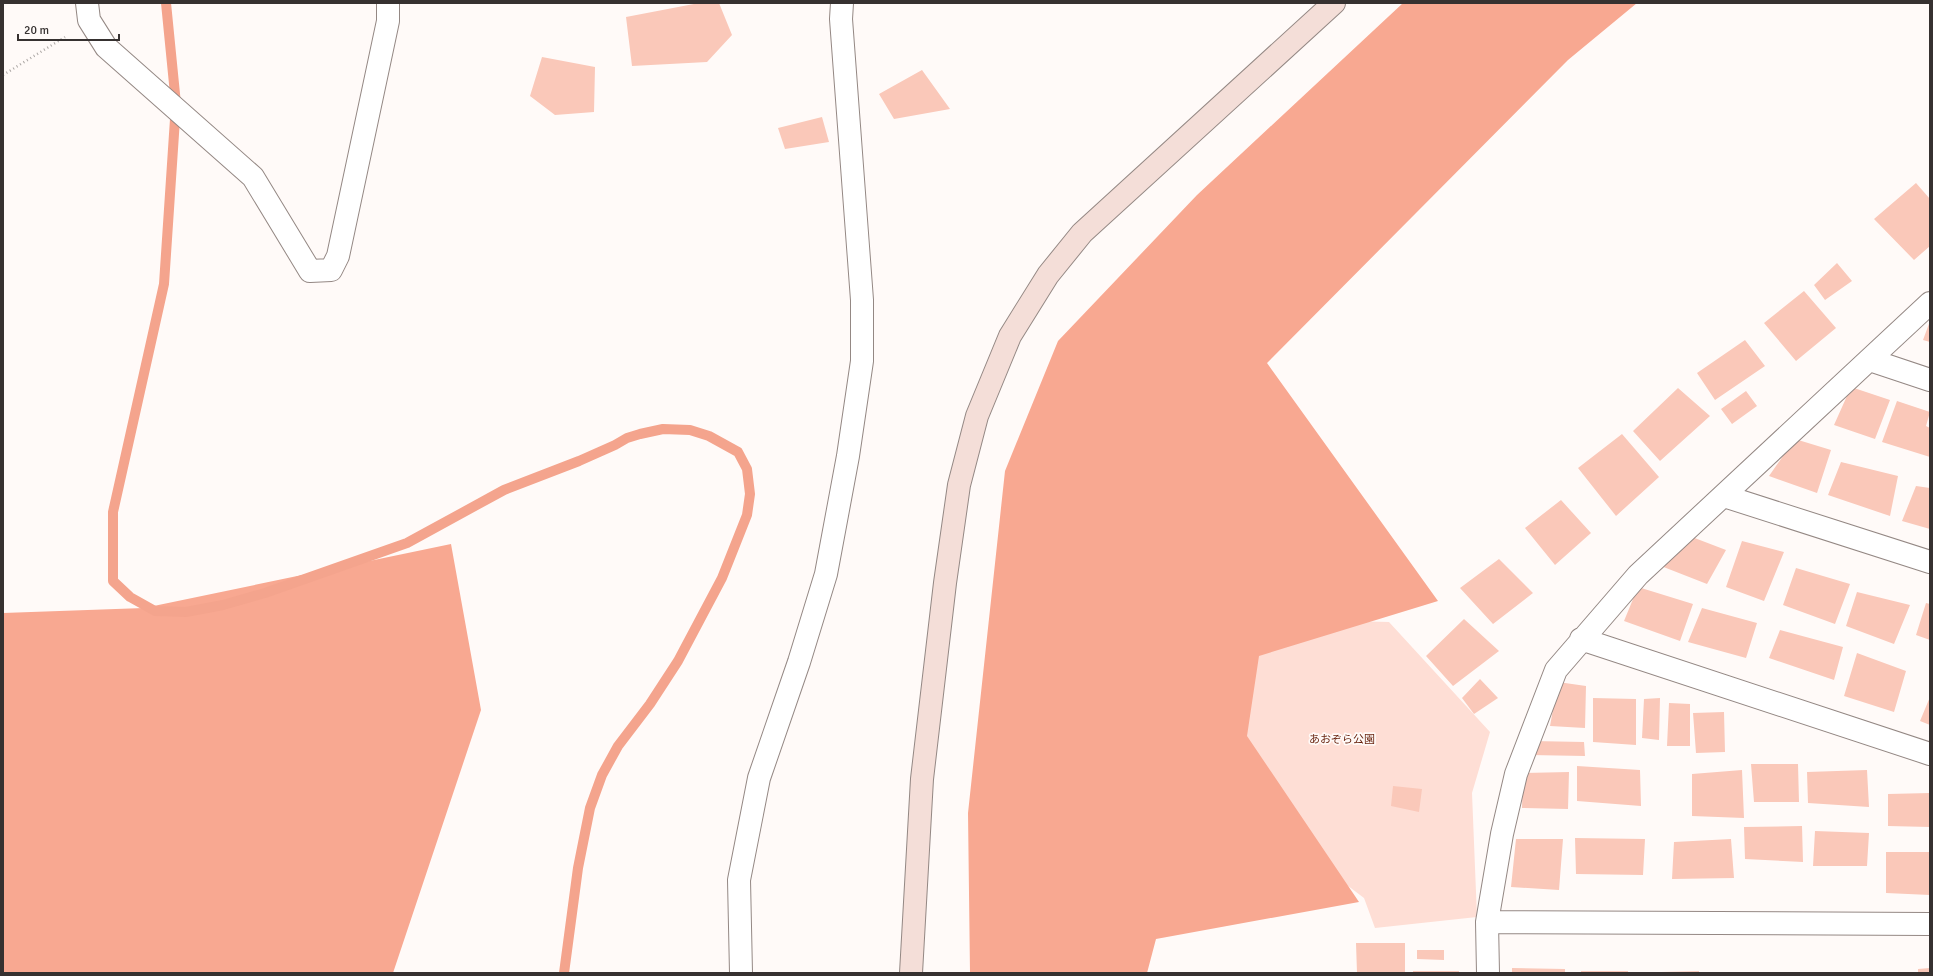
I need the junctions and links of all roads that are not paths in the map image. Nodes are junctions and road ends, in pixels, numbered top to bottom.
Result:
1 (87, 3) edge
2 (388, 3) edge
3 (842, 3) edge
4 (1334, 3) edge
5 (1930, 303) edge
6 (1870, 360) junction
7 (1930, 380) edge
8 (1724, 496) junction
9 (1930, 562) edge
10 (1581, 639) junction
11 (1930, 754) edge
12 (1487, 922) junction
13 (1930, 924) edge
14 (741, 973) edge
15 (911, 973) edge
16 (1488, 973) edge

1 - 2 street
3 - 14 street
4 - 15 street
5 - 6 street
6 - 7 street
6 - 8 street
8 - 9 street
8 - 10 street
10 - 11 street
10 - 12 street
12 - 13 street
12 - 16 street

